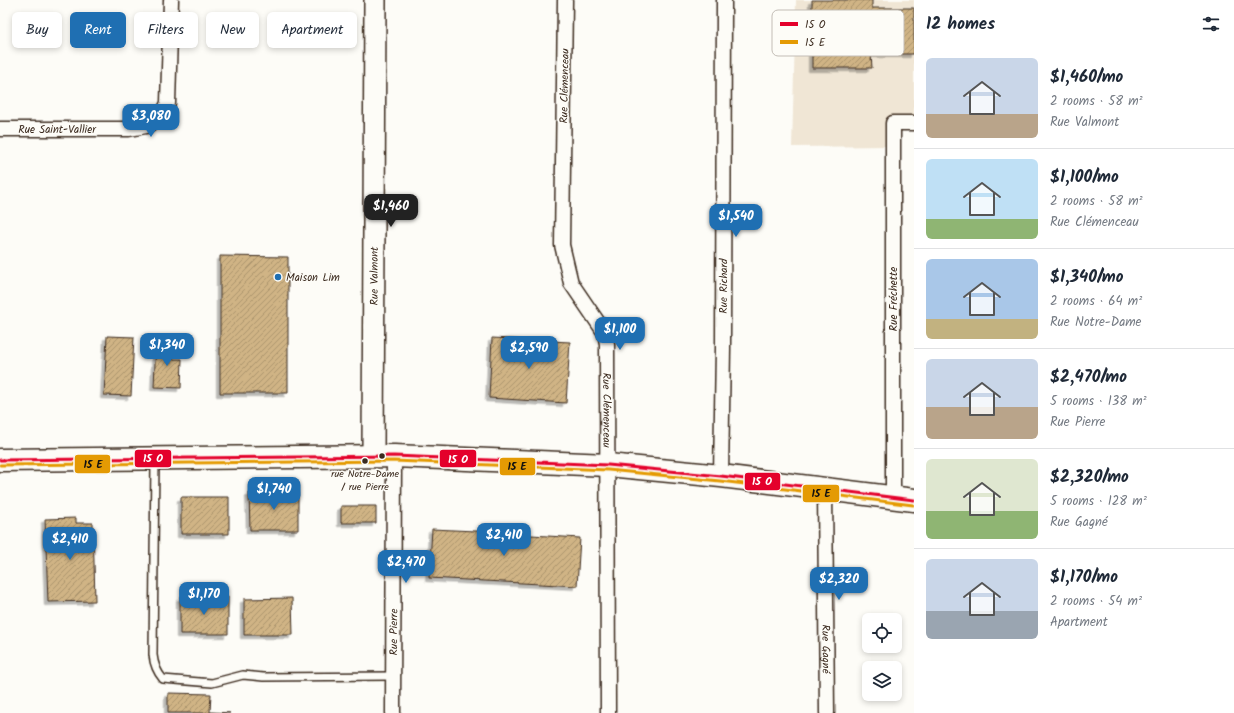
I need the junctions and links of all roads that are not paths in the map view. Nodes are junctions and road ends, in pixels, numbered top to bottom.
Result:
1 (171, 0) edge
2 (375, 0) edge
3 (565, 0) edge
4 (724, 0) edge
5 (914, 123) edge
6 (0, 129) edge
7 (383, 456) junction
8 (155, 458) junction
9 (0, 460) edge
10 (608, 465) junction
11 (721, 476) junction
12 (825, 489) junction
13 (904, 499) edge
14 (393, 676) junction
15 (393, 713) edge
16 (608, 713) edge
17 (827, 713) edge

1 - 6 street, Rue Saint-Vallier
2 - 7 street, Rue Valmont
3 - 10 street, Rue Clémenceau
4 - 11 street, Rue Richard
5 - 13 street, Rue Fréchette
7 - 8 main road
7 - 10 main road
7 - 14 street, Rue Pierre
8 - 9 main road
8 - 14 lane
10 - 11 main road
10 - 16 street, Rue Clémenceau
11 - 12 main road
12 - 13 main road
12 - 17 street, Rue Gagné
14 - 15 street, Rue Pierre

